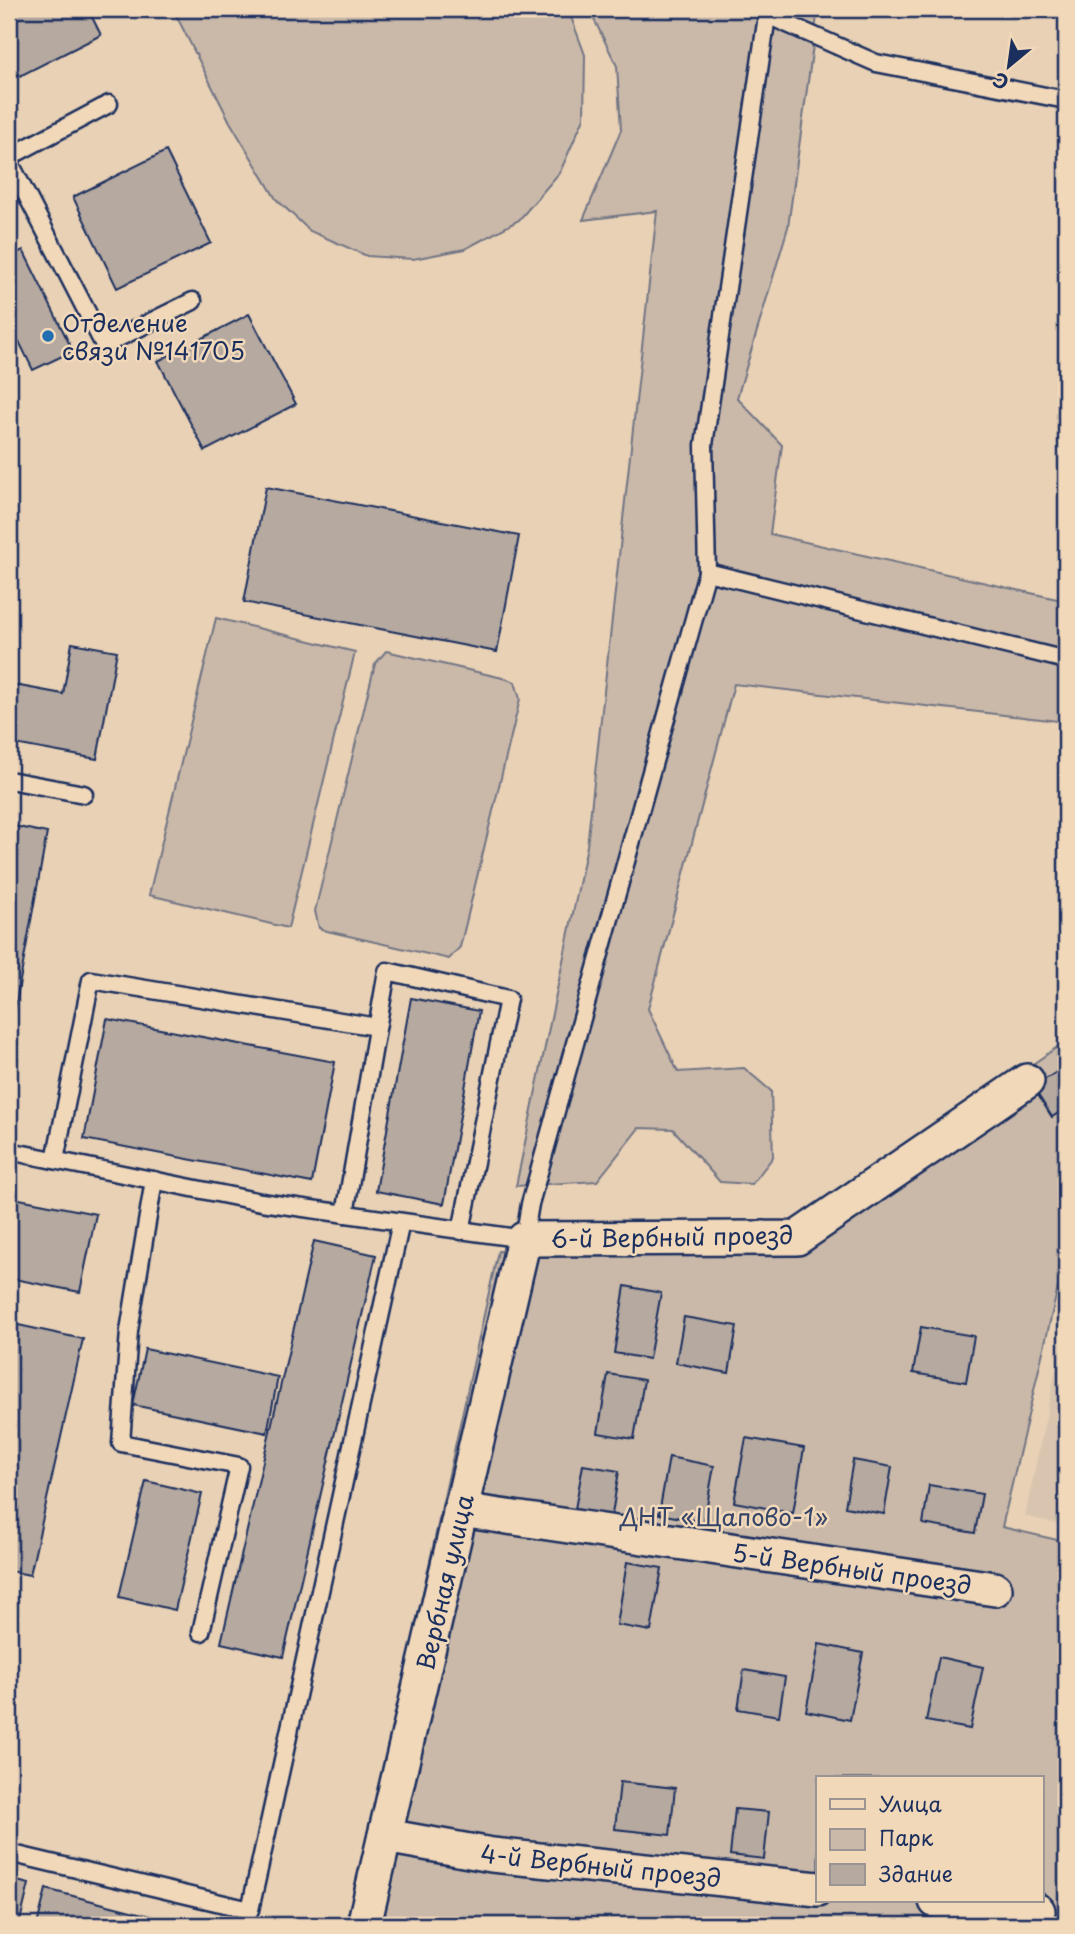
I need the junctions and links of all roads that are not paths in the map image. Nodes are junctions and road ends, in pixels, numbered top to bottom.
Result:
1 (767, 12) edge
2 (1066, 100) edge
3 (109, 104) dead end
4 (9, 159) edge
5 (193, 301) dead end
6 (707, 572) junction
7 (1066, 660) edge
8 (9, 780) edge
9 (84, 794) dead end
10 (377, 1027) junction
11 (1027, 1081) dead end
12 (9, 1151) edge
13 (55, 1160) junction
14 (153, 1180) junction
15 (345, 1214) junction
16 (401, 1222) junction
17 (461, 1231) junction
18 (524, 1239) junction
19 (460, 1510) junction
20 (995, 1589) dead end
21 (201, 1632) dead end
22 (385, 1836) junction
23 (9, 1853) edge
24 (816, 1889) edge
25 (946, 1902) edge
26 (1038, 1911) dead end
27 (364, 1925) edge

1 - 2 lane
1 - 6 lane
3 - 4 lane
4 - 5 lane
6 - 7 lane
6 - 18 lane
8 - 9 lane
10 - 13 lane
10 - 15 lane
10 - 17 lane
11 - 18 street, 6-й Вербный проезд
12 - 13 lane
13 - 14 lane
14 - 15 lane
14 - 21 lane
15 - 16 lane
16 - 17 lane
16 - 23 lane
17 - 18 lane
18 - 19 street, Вербная улица
19 - 20 street, 5-й Вербный проезд
19 - 22 street, Вербная улица
22 - 24 street, 4-й Вербный проезд
22 - 27 street, Вербная улица
25 - 26 street

